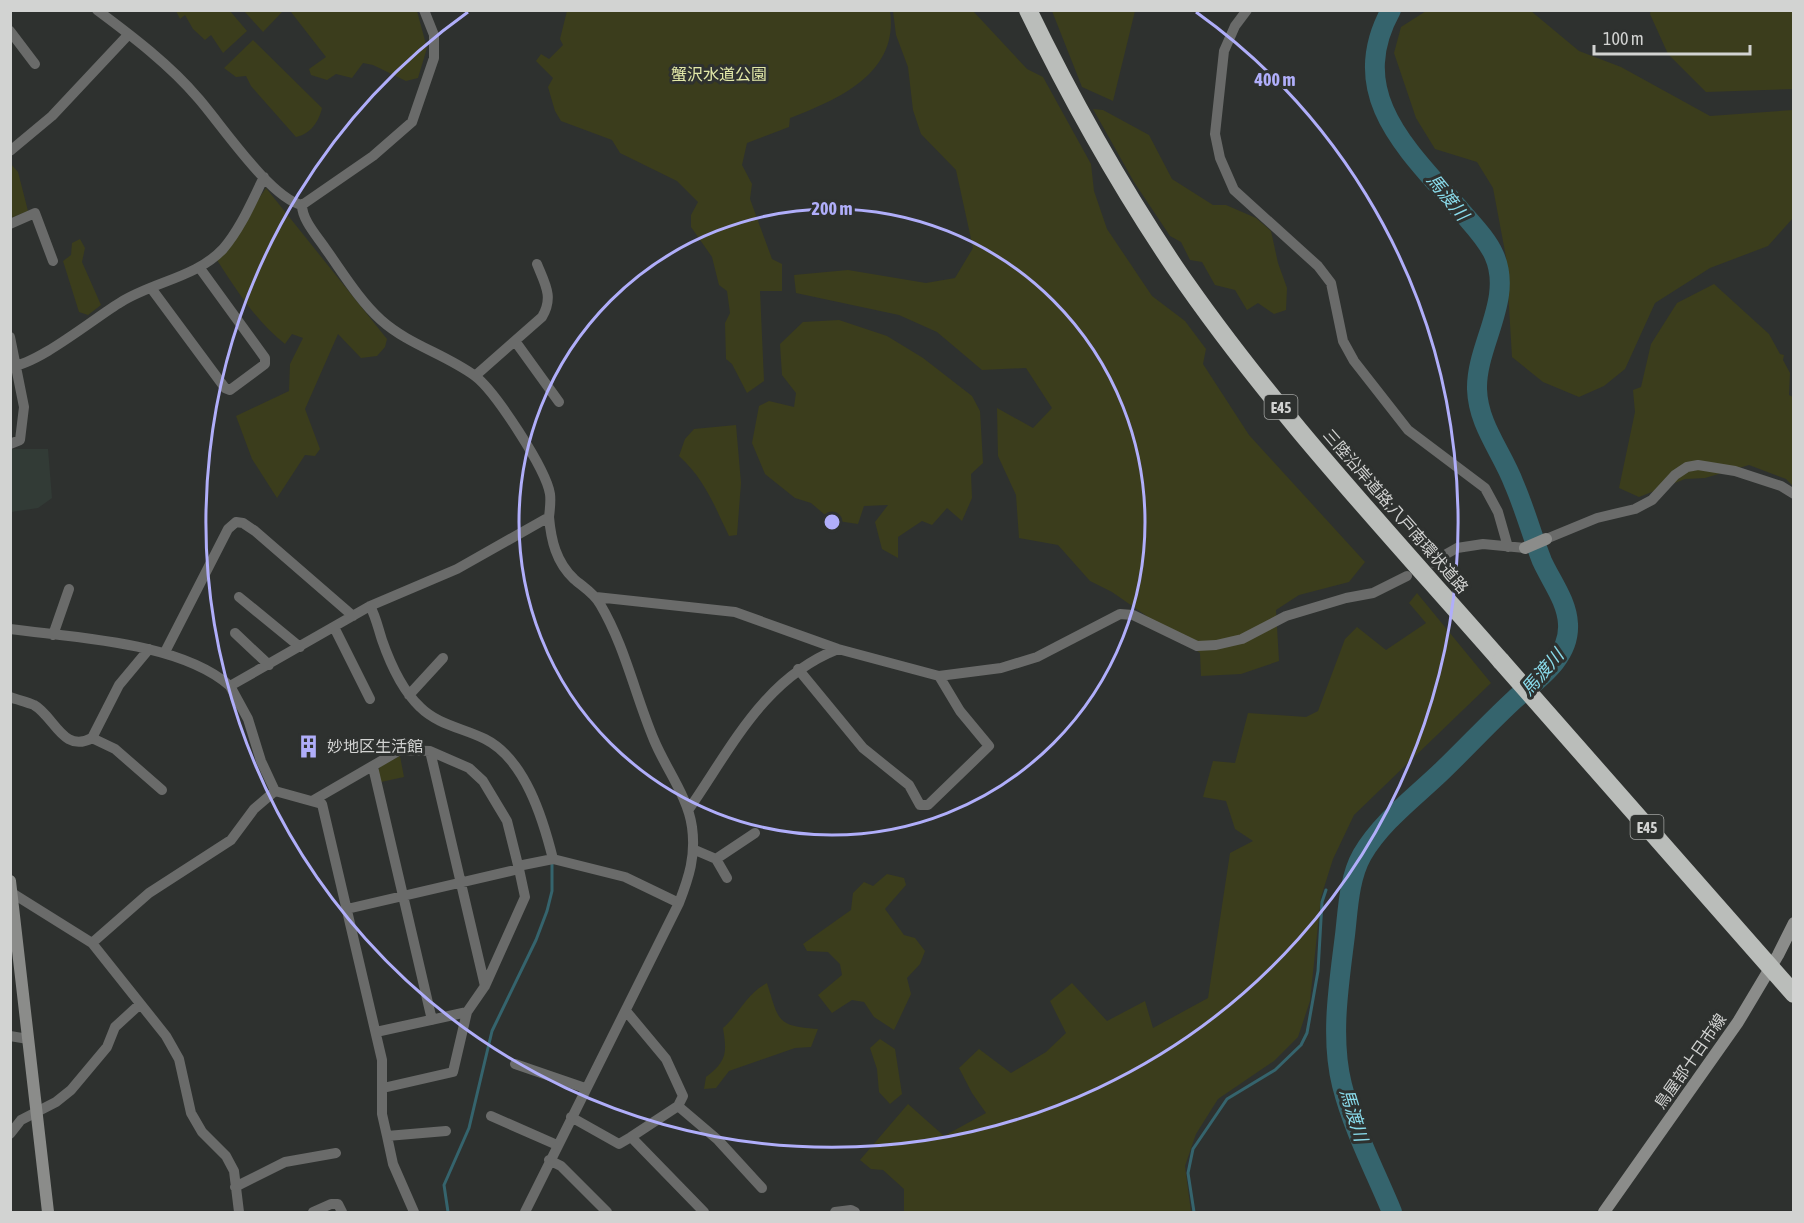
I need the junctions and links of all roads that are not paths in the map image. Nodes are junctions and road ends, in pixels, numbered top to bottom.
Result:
1 (97, 10) edge
2 (424, 10) edge
3 (1028, 10) edge
4 (1247, 10) edge
5 (10, 31) edge
6 (128, 36) junction
7 (35, 64) dead end
8 (10, 151) edge
9 (264, 177) junction
10 (302, 205) junction
11 (10, 224) edge
12 (53, 261) dead end
13 (537, 264) dead end
14 (199, 267) junction
15 (151, 288) junction
16 (10, 337) edge
17 (515, 341) junction
18 (14, 366) edge
19 (475, 376) junction
20 (559, 402) dead end
21 (10, 444) edge
22 (1794, 494) edge
23 (549, 517) junction
24 (1546, 539) joint
25 (1508, 547) junction
26 (1524, 548) joint
27 (1441, 557) tunnel mouth
28 (1407, 576) tunnel mouth
29 (69, 589) dead end
30 (240, 597) dead end
31 (596, 597) junction
32 (370, 606) junction
33 (353, 616) junction
34 (334, 627) junction
35 (10, 629) edge
36 (235, 633) dead end
37 (53, 635) junction
38 (300, 647) junction
39 (149, 649) junction
40 (838, 649) junction
41 (165, 652) junction
42 (443, 658) dead end
43 (269, 665) junction
44 (798, 669) junction
45 (939, 676) junction
46 (230, 686) junction
47 (409, 695) junction
48 (10, 697) edge
49 (370, 699) dead end
50 (92, 738) junction
51 (430, 751) junction
52 (373, 767) junction
53 (162, 790) dead end
54 (275, 791) junction
55 (312, 801) junction
56 (689, 809) junction
57 (755, 832) dead end
58 (694, 850) junction
59 (553, 859) junction
60 (716, 859) junction
61 (518, 867) junction
62 (727, 878) dead end
63 (460, 882) junction
64 (11, 886) edge
65 (402, 896) junction
66 (679, 903) junction
67 (347, 909) junction
68 (1794, 923) edge
69 (92, 943) junction
70 (485, 986) junction
71 (1794, 994) edge
72 (139, 1005) junction
73 (626, 1011) junction
74 (467, 1012) junction
75 (432, 1020) junction
76 (376, 1032) junction
77 (10, 1036) edge
78 (28, 1039) junction
79 (515, 1064) dead end
80 (382, 1088) junction
81 (585, 1088) junction
82 (678, 1106) junction
83 (36, 1113) junction
84 (491, 1116) dead end
85 (571, 1117) junction
86 (446, 1131) dead end
87 (10, 1134) edge
88 (387, 1136) junction
89 (631, 1137) junction
90 (557, 1145) junction
91 (336, 1153) dead end
92 (549, 1160) junction
93 (235, 1187) junction
94 (762, 1188) dead end
95 (48, 1212) edge
96 (239, 1212) edge
97 (313, 1212) edge
98 (342, 1212) edge
99 (414, 1212) edge
100 (525, 1212) edge
101 (607, 1212) edge
102 (704, 1212) edge
103 (835, 1212) edge
104 (855, 1212) edge
105 (1604, 1212) edge

1 - 6 street
2 - 10 street
3 - 71 highway, 三陸沿岸道路;八戸南環状道路 / E45, bridge
4 - 25 street
5 - 7 street
6 - 8 street
6 - 9 street
9 - 10 street
9 - 14 street
10 - 19 street
11 - 12 street
13 - 17 street
14 - 15 street
14 - 15 street
15 - 18 street
16 - 18 street
17 - 19 street
17 - 20 street
18 - 21 street
19 - 23 street
22 - 24 street
23 - 31 street
23 - 32 street
24 - 26 main road
25 - 26 street
25 - 27 street
28 - 45 street
29 - 37 street
30 - 38 street
31 - 40 street
31 - 56 street
32 - 33 street
32 - 47 street
33 - 34 street
33 - 41 street
34 - 38 street
34 - 49 street
35 - 37 street
36 - 43 street
37 - 39 street
38 - 43 street
39 - 41 street
39 - 50 street
40 - 44 street
40 - 45 street
41 - 46 street
42 - 47 street
43 - 46 street
44 - 45 street
44 - 56 street
46 - 54 street
47 - 59 street
48 - 50 street
50 - 53 street
51 - 52 street
51 - 61 street
51 - 63 street
52 - 55 street
52 - 65 street
54 - 55 street
54 - 69 street
55 - 67 street
56 - 58 street
57 - 60 street
58 - 60 street
58 - 66 street
59 - 61 street
59 - 66 street
60 - 62 street
61 - 63 street
61 - 70 street
63 - 65 street
63 - 70 street
64 - 69 street
64 - 78 main road
65 - 67 street
65 - 75 street
66 - 73 street
67 - 76 street
68 - 105 main road, 鳥屋部十日市線
69 - 72 street
70 - 74 street
72 - 83 street
72 - 93 street
73 - 81 street
73 - 82 street
74 - 75 street
74 - 80 street
75 - 76 street
76 - 80 street
77 - 78 street
78 - 83 main road
79 - 81 street
80 - 88 street
81 - 85 street
82 - 89 street
82 - 94 street
83 - 87 street
83 - 95 main road
84 - 90 street
85 - 89 street
85 - 90 street
86 - 88 street
88 - 99 street
89 - 102 street
90 - 92 street
91 - 93 street
92 - 100 street
92 - 101 street
93 - 96 street
97 - 98 street
103 - 104 street

